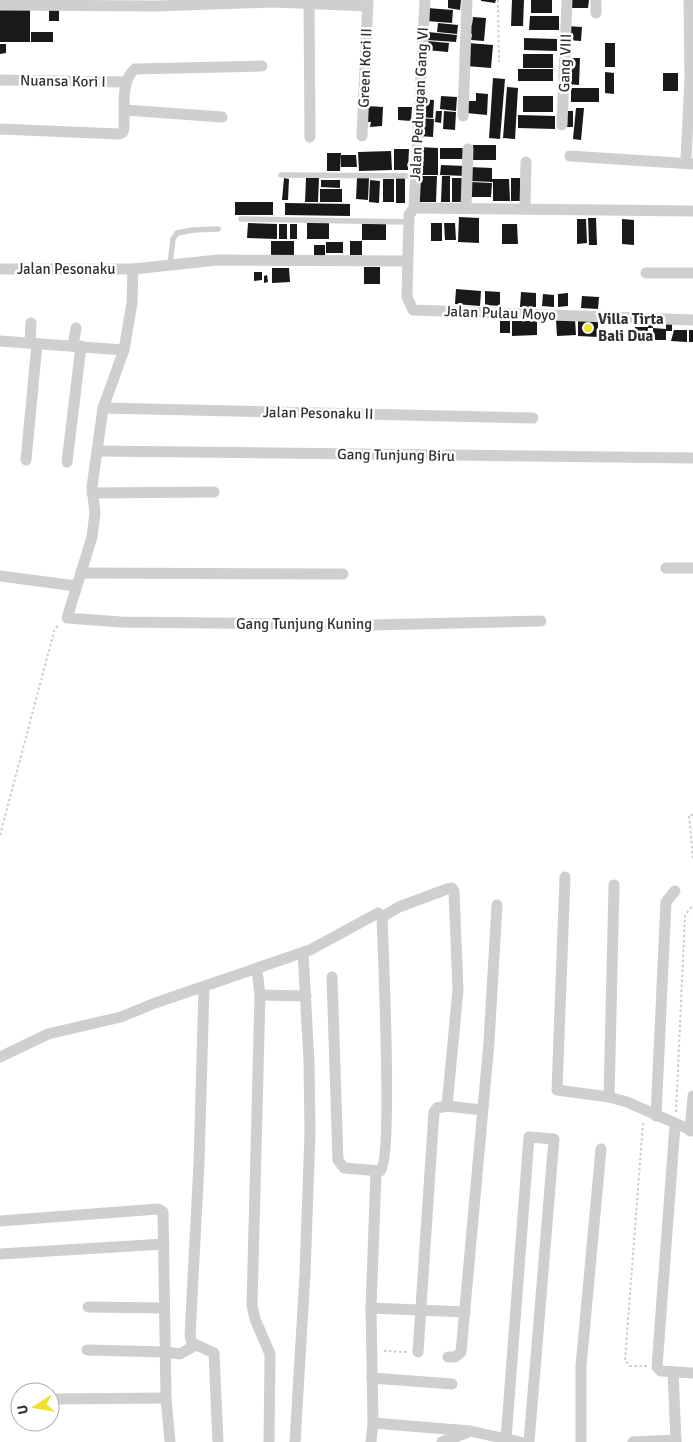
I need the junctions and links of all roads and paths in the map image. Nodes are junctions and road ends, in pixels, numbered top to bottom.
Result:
1 (425, 0) edge
2 (467, 0) edge
3 (498, 0) edge
4 (567, 0) edge
5 (596, 0) edge
6 (689, 0) edge
7 (308, 1) edge
8 (368, 3) edge
9 (0, 5) edge
10 (596, 13) dead end
11 (499, 62) dead end
12 (262, 66) dead end
13 (0, 80) edge
14 (126, 82) junction
15 (125, 110) junction
16 (463, 116) dead end
17 (222, 117) dead end
18 (562, 125) dead end
19 (0, 129) edge
20 (362, 136) dead end
21 (310, 138) dead end
22 (468, 149) dead end
23 (570, 156) dead end
24 (526, 162) dead end
25 (690, 162) edge
26 (281, 175) dead end
27 (415, 176) junction
28 (414, 208) junction
29 (466, 208) junction
30 (526, 208) junction
31 (693, 211) edge
32 (241, 219) dead end
33 (409, 222) junction
34 (218, 229) dead end
35 (408, 261) junction
36 (170, 265) junction
37 (0, 269) edge
38 (133, 269) junction
39 (646, 273) dead end
40 (693, 273) edge
41 (693, 320) edge
42 (31, 324) dead end
43 (76, 328) dead end
44 (0, 341) edge
45 (34, 343) junction
46 (77, 346) junction
47 (124, 350) junction
48 (103, 408) junction
49 (533, 418) dead end
50 (98, 452) junction
51 (693, 458) edge
52 (26, 460) dead end
53 (67, 462) dead end
54 (214, 492) dead end
55 (92, 493) junction
56 (666, 568) dead end
57 (693, 568) edge
58 (81, 573) junction
59 (344, 574) dead end
60 (0, 576) edge
61 (76, 586) junction
62 (67, 618) junction
63 (540, 622) dead end
64 (693, 815) edge
65 (0, 834) edge
66 (693, 860) edge
67 (565, 877) dead end
68 (614, 885) dead end
69 (675, 891) dead end
70 (497, 905) dead end
71 (693, 905) edge
72 (382, 917) junction
73 (303, 952) junction
74 (257, 970) junction
75 (332, 976) dead end
76 (204, 988) junction
77 (260, 995) junction
78 (306, 996) junction
79 (0, 1057) edge
80 (693, 1096) edge
81 (609, 1097) junction
82 (447, 1106) junction
83 (644, 1109) junction
84 (482, 1110) junction
85 (656, 1116) junction
86 (675, 1125) junction
87 (692, 1131) edge
88 (601, 1149) dead end
89 (376, 1172) junction
90 (0, 1221) edge
91 (164, 1244) junction
92 (0, 1254) edge
93 (88, 1307) dead end
94 (164, 1308) junction
95 (371, 1308) junction
96 (420, 1310) junction
97 (465, 1312) junction
98 (196, 1345) junction
99 (87, 1350) dead end
100 (372, 1350) junction
101 (166, 1352) junction
102 (418, 1352) joint
103 (448, 1357) dead end
104 (657, 1367) junction
105 (673, 1372) junction
106 (693, 1373) edge
107 (372, 1378) junction
108 (452, 1384) dead end
109 (166, 1398) junction
110 (60, 1399) edge
111 (373, 1423) junction
112 (470, 1431) junction
113 (506, 1439) junction
114 (676, 1441) edge
115 (170, 1442) edge
116 (218, 1442) edge
117 (269, 1442) edge
118 (295, 1442) edge
119 (371, 1442) edge
120 (442, 1442) edge
121 (520, 1442) edge
122 (529, 1442) edge
123 (580, 1442) edge
124 (633, 1442) edge

1 - 27 street, Jalan Pedungan Gang VI
2 - 16 street
3 - 11 path
4 - 18 street, Gang VIII
5 - 10 street
6 - 25 street
7 - 8 street
7 - 9 street
7 - 21 street
8 - 20 street, Green Kori II
12 - 14 street
13 - 14 street, Nuansa Kori I
14 - 15 street
15 - 17 street
15 - 19 street
22 - 29 street
23 - 25 street
24 - 30 street
26 - 27 lane
27 - 28 street, Jalan Pedungan Gang VI
28 - 29 street
28 - 33 street, Jalan Pulau Moyo
29 - 30 street
30 - 31 street
32 - 33 lane
33 - 35 street, Jalan Pulau Moyo
34 - 36 lane
35 - 36 street, Jalan Pesonaku
35 - 41 street, Jalan Pulau Moyo
36 - 38 street, Jalan Pesonaku
37 - 38 street, Jalan Pesonaku
38 - 47 street
39 - 40 street
42 - 45 street
43 - 46 street
44 - 45 street
45 - 46 street
45 - 52 street
46 - 47 street
46 - 53 street
47 - 48 street
48 - 49 street, Jalan Pesonaku II
48 - 50 street
50 - 51 street, Gang Tunjung Biru
50 - 55 street
54 - 55 street
55 - 58 street
56 - 57 street
58 - 59 street
58 - 61 street
60 - 61 street
61 - 62 street
62 - 63 street, Gang Tunjung Kuning
62 - 65 path
64 - 66 path
67 - 81 street
68 - 81 street
69 - 85 street
70 - 84 street
71 - 86 path
72 - 73 street
72 - 82 street
72 - 89 street
73 - 74 street
73 - 78 street
74 - 76 street
74 - 77 street
75 - 89 street
76 - 79 street
76 - 98 street
77 - 78 street
77 - 117 street
78 - 118 street
80 - 87 street
81 - 83 street
82 - 84 street
82 - 96 street
83 - 85 street
83 - 104 path
84 - 97 street
85 - 86 street
86 - 87 street
86 - 104 street
88 - 123 street
89 - 95 street
90 - 91 street
91 - 92 street
91 - 94 street
93 - 94 street
94 - 101 street
95 - 96 street
95 - 100 street
96 - 97 street
96 - 102 street
97 - 103 street
98 - 101 street
98 - 116 street
99 - 101 street
100 - 102 path
100 - 107 street
101 - 109 street
104 - 105 street
105 - 106 street
105 - 114 street
107 - 108 street
107 - 111 street
109 - 110 street
109 - 115 street
111 - 112 street
111 - 119 street
112 - 113 street
112 - 120 street
113 - 121 street
113 - 122 street
114 - 124 street

